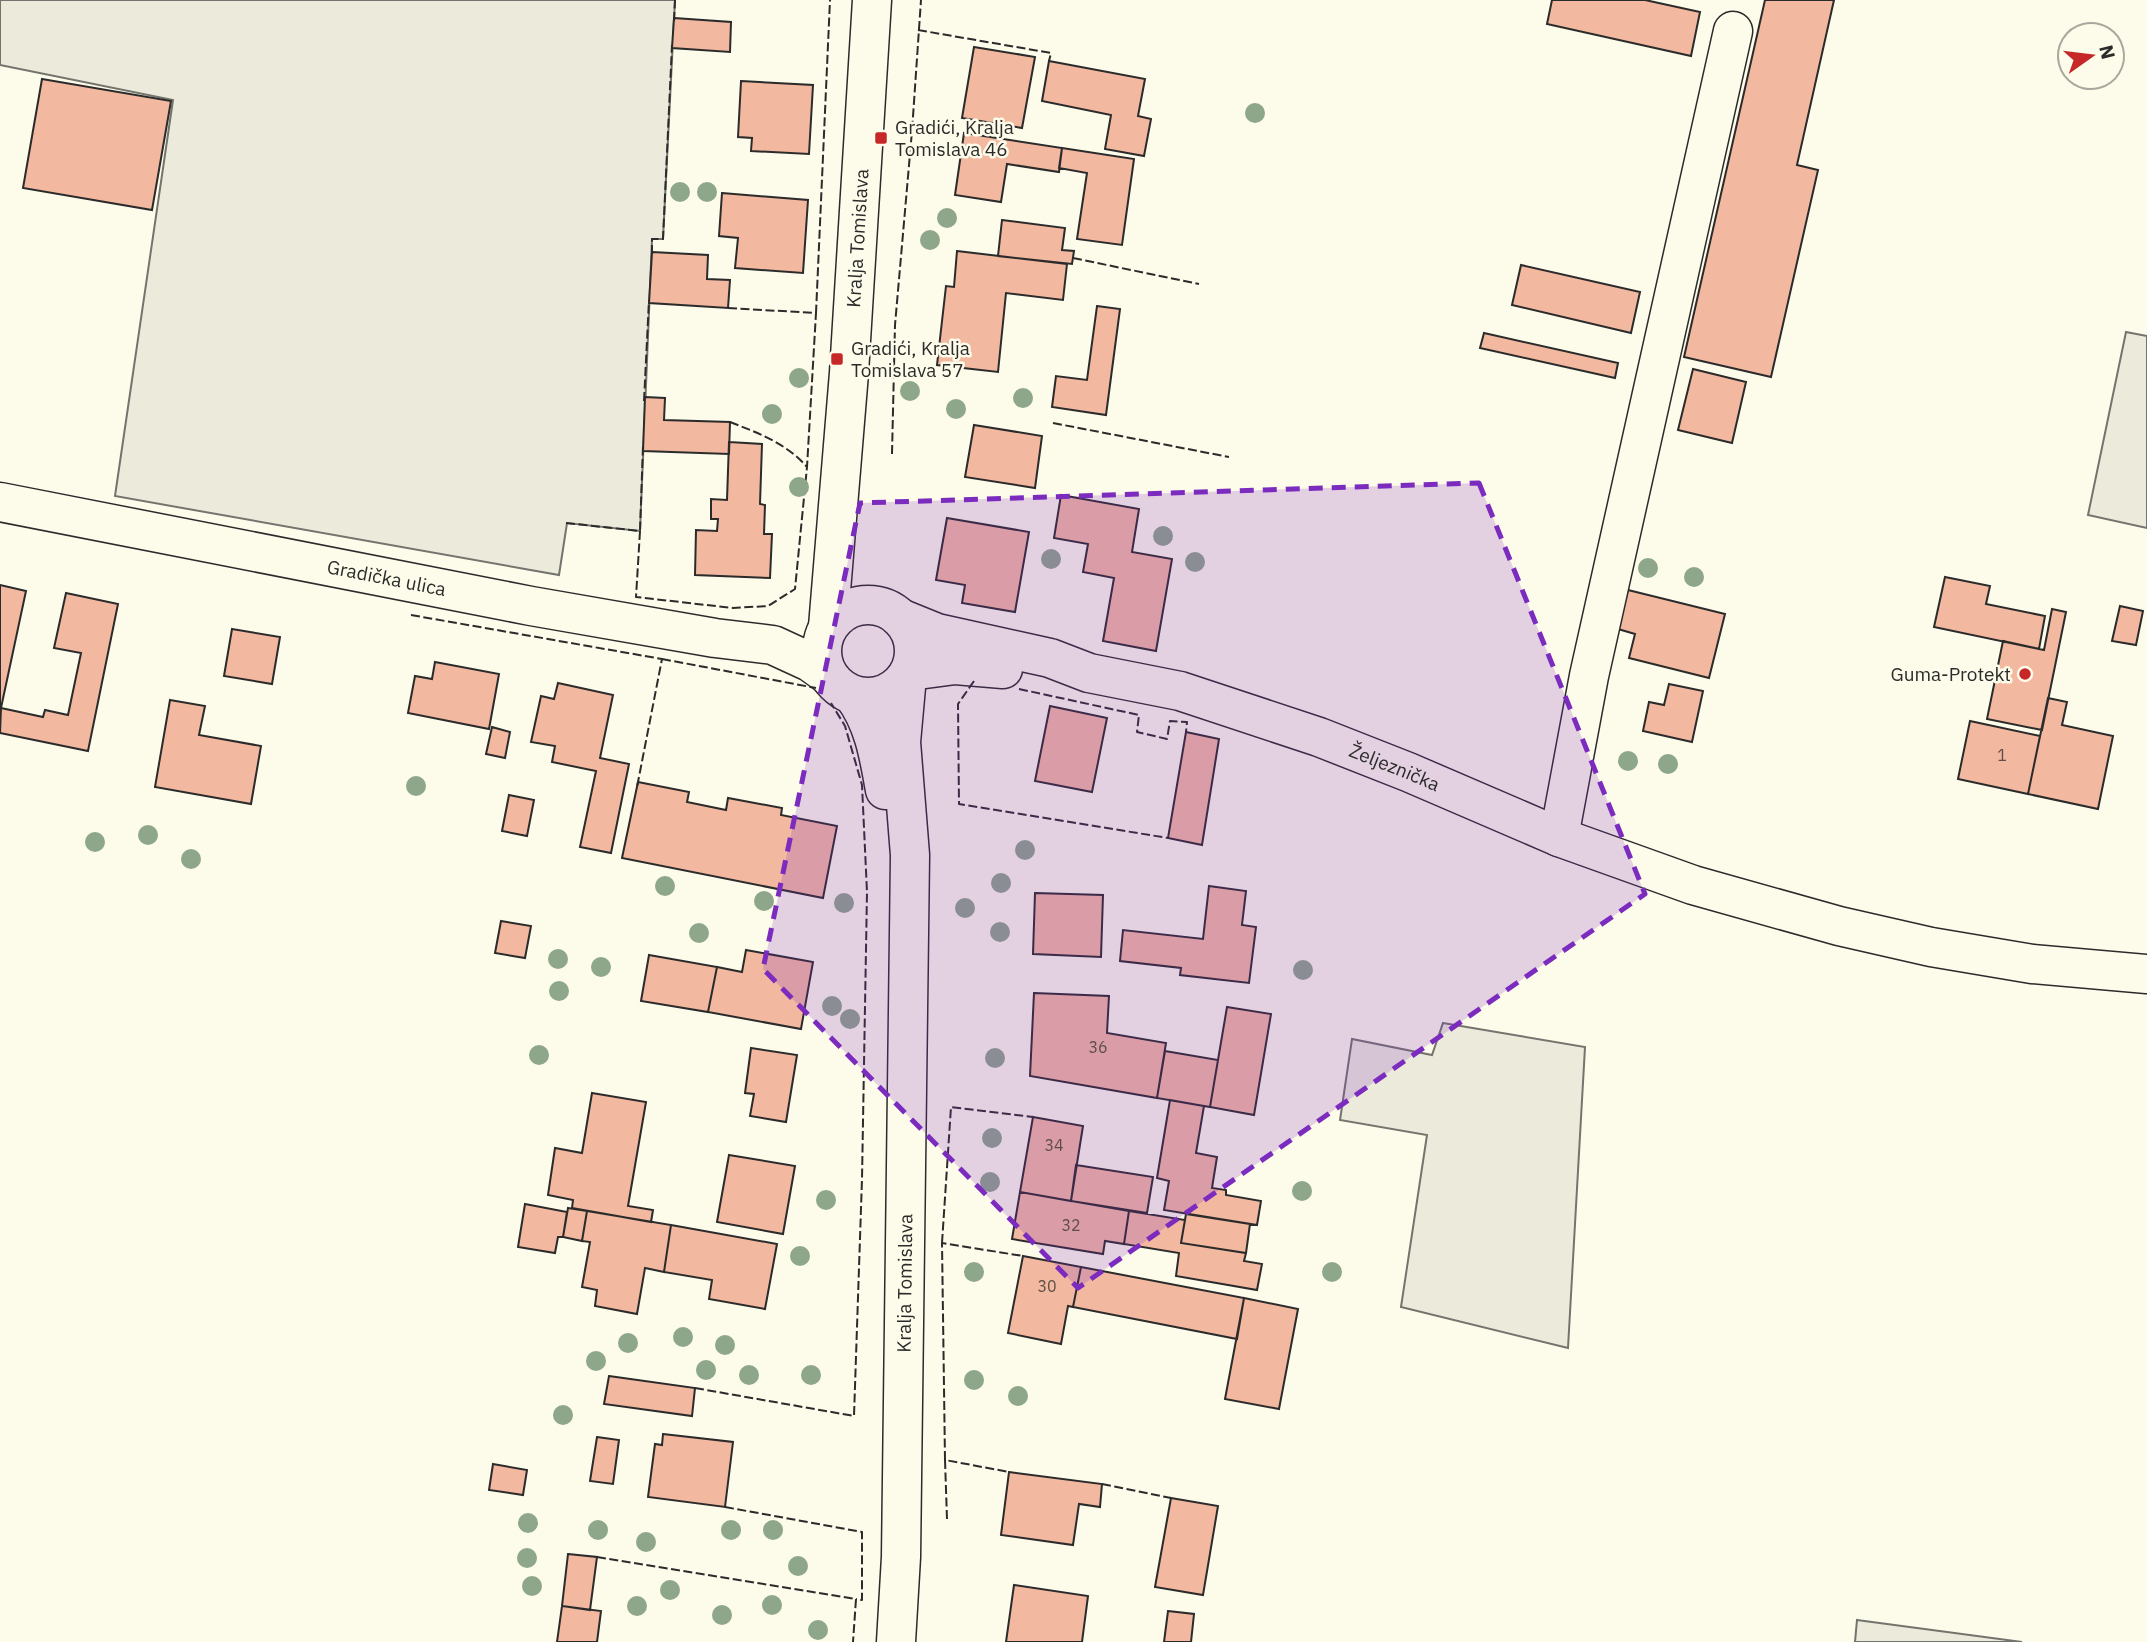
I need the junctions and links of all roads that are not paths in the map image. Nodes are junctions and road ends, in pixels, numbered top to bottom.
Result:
1 (872, 0) edge
2 (1733, 31) dead end
3 (0, 502) edge
4 (835, 559) junction
5 (887, 612) junction
6 (828, 627) junction
7 (773, 645) junction
8 (908, 673) junction
9 (1089, 673) junction
10 (840, 685) junction
11 (1559, 838) junction
12 (908, 923) junction
13 (2147, 974) edge
14 (896, 1642) edge

1 - 4 street, Kralja Tomislava
2 - 11 street
3 - 7 street, Gradička ulica
4 - 5 street
4 - 6 street, Kralja Tomislava
5 - 6 street
5 - 8 street
5 - 9 street, Željeznička
6 - 7 street, Gradička ulica
6 - 10 street
7 - 10 street, Gradička ulica
8 - 9 street, Željeznička
8 - 10 street
8 - 12 street, Kralja Tomislava
9 - 11 street, Željeznička
10 - 12 street, Kralja Tomislava
11 - 13 street, Željeznička
12 - 14 street, Kralja Tomislava

